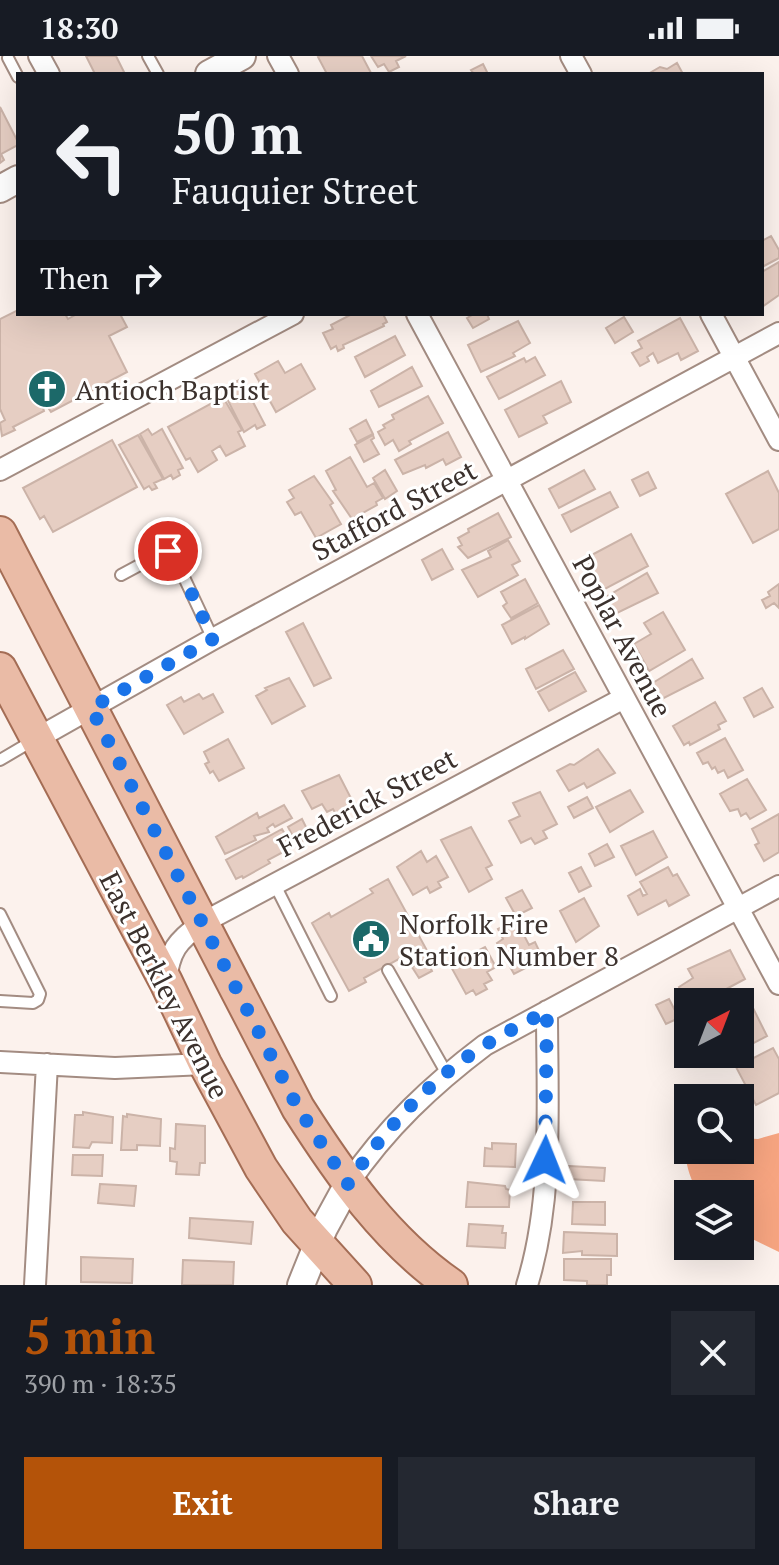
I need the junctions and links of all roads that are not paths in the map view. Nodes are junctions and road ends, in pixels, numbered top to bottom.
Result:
1 (242, 56) edge
2 (8, 58) dead end
3 (213, 72) edge
4 (16, 73) edge
5 (289, 316) edge
6 (418, 316) edge
7 (712, 316) edge
8 (779, 333) edge
9 (734, 357) junction
10 (779, 440) edge
11 (0, 470) edge
12 (507, 481) junction
13 (0, 533) edge
14 (121, 575) dead end
15 (213, 639) junction
16 (0, 669) edge
17 (624, 698) junction
18 (91, 708) junction
19 (36, 739) junction
20 (0, 760) edge
21 (274, 883) junction
22 (779, 886) edge
23 (738, 908) junction
24 (0, 914) edge
25 (202, 923) junction
26 (0, 939) edge
27 (12, 939) junction
28 (388, 970) dead end
29 (166, 982) junction
30 (779, 984) edge
31 (331, 996) dead end
32 (0, 1001) edge
33 (547, 1011) junction
34 (0, 1062) edge
35 (47, 1064) junction
36 (205, 1064) junction
37 (447, 1074) junction
38 (348, 1184) junction
39 (316, 1244) junction
40 (35, 1285) edge
41 (301, 1285) edge
42 (355, 1285) edge
43 (451, 1285) edge
44 (527, 1285) edge

1 - 3 street
2 - 4 lane
5 - 11 street
6 - 12 street, Poplar Avenue
7 - 9 street
8 - 9 street, Stafford Street
9 - 10 street
9 - 12 street, Stafford Street
12 - 15 street, Stafford Street
12 - 17 street, Poplar Avenue
13 - 18 main road
14 - 15 lane
15 - 18 street, Stafford Street
16 - 19 main road, East Berkley Avenue
17 - 21 street, Frederick Street
17 - 23 street, Poplar Avenue
18 - 19 street, Stafford Street
18 - 25 main road
19 - 20 lane
19 - 29 main road, East Berkley Avenue
21 - 25 street, Frederick Street
21 - 31 lane
22 - 23 street
23 - 30 street, Poplar Avenue
23 - 33 street
24 - 27 lane
25 - 29 street, Frederick Street
25 - 38 main road
26 - 27 lane
27 - 32 lane
28 - 37 lane
29 - 36 main road, East Berkley Avenue
33 - 37 street
33 - 44 street
34 - 35 street
35 - 36 street
35 - 40 street
36 - 39 main road, East Berkley Avenue
37 - 38 street
38 - 39 street
38 - 43 main road
39 - 41 street
39 - 42 main road, East Berkley Avenue

